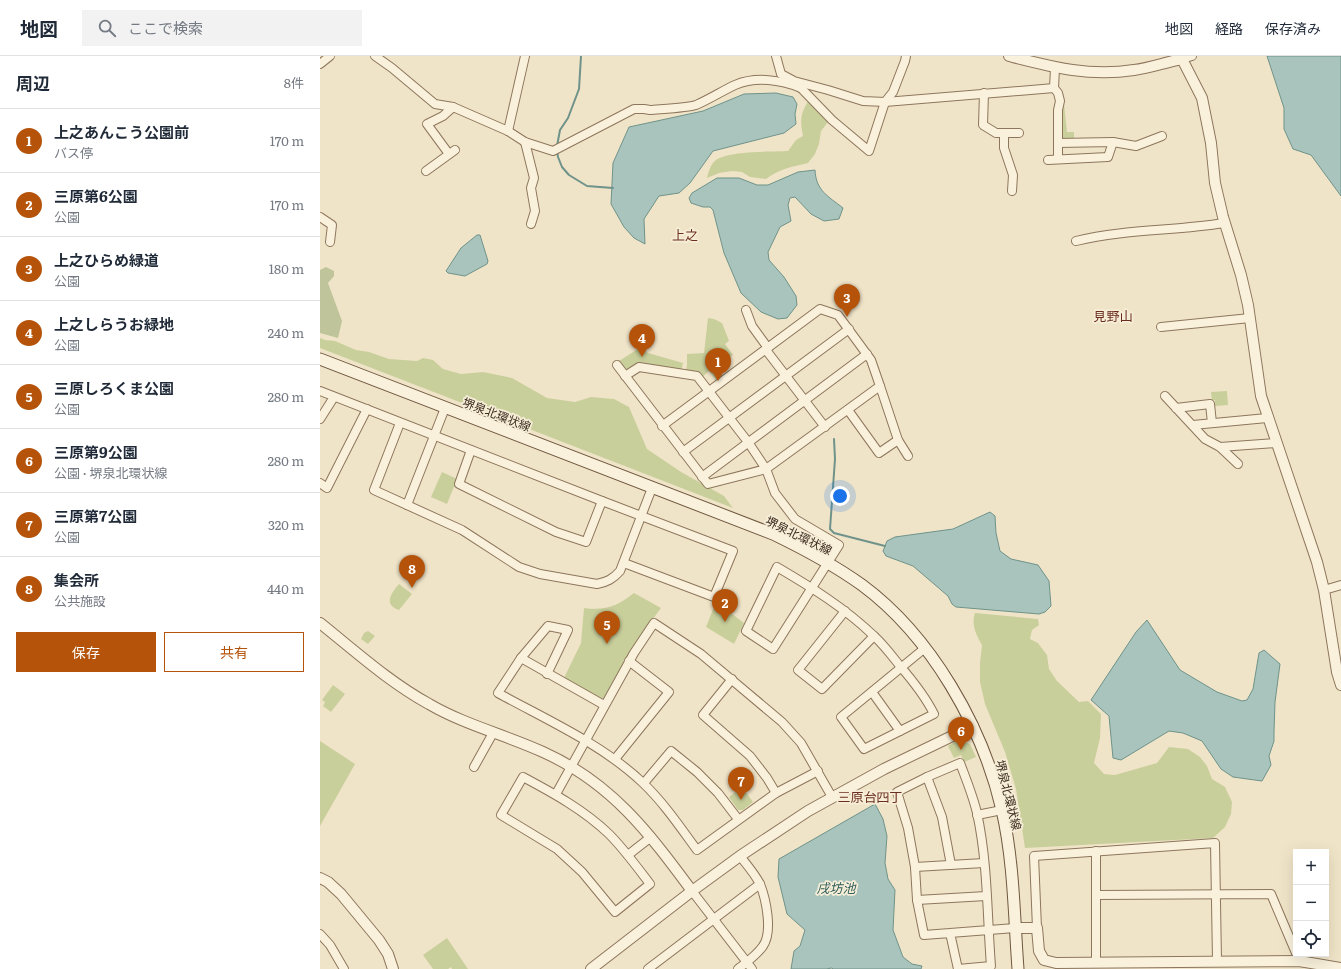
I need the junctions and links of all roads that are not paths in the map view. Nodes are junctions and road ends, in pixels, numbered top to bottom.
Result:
1 (330, 56) edge
2 (375, 56) edge
3 (525, 56) edge
4 (776, 56) edge
5 (906, 56) edge
6 (1009, 56) edge
7 (1185, 57) edge
8 (320, 64) edge
9 (1055, 68) junction
10 (802, 86) junction
11 (1054, 88) junction
12 (984, 93) junction
13 (885, 102) junction
14 (453, 107) junction
15 (508, 131) junction
16 (1004, 133) junction
17 (1019, 133) dead end
18 (1162, 136) dead end
19 (525, 142) junction
20 (1113, 142) junction
21 (1058, 143) junction
22 (1058, 159) junction
23 (1048, 160) dead end
24 (426, 171) dead end
25 (1012, 191) dead end
26 (320, 217) edge
27 (1224, 222) junction
28 (531, 224) dead end
29 (1076, 241) dead end
30 (330, 242) dead end
31 (746, 310) dead end
32 (1250, 318) junction
33 (1161, 327) dead end
34 (849, 329) junction
35 (767, 349) junction
36 (867, 354) junction
37 (320, 359) edge
38 (617, 365) dead end
39 (625, 376) junction
40 (786, 376) junction
41 (880, 386) junction
42 (320, 391) edge
43 (709, 392) junction
44 (1165, 396) dead end
45 (334, 397) junction
46 (804, 401) junction
47 (445, 408) junction
48 (1176, 408) junction
49 (367, 409) junction
50 (848, 410) junction
51 (730, 418) junction
52 (1267, 418) junction
53 (320, 419) edge
54 (400, 423) junction
55 (1212, 423) junction
56 (1193, 425) junction
57 (662, 426) junction
58 (825, 427) junction
59 (434, 436) junction
60 (898, 440) junction
61 (748, 442) junction
62 (1276, 443) junction
63 (1220, 447) junction
64 (471, 450) junction
65 (683, 452) junction
66 (908, 456) dead end
67 (1238, 464) dead end
68 (766, 469) junction
69 (702, 477) junction
70 (320, 484) edge
71 (652, 488) junction
72 (602, 501) junction
73 (407, 505) junction
74 (642, 516) junction
75 (624, 562) junction
76 (828, 563) junction
77 (1341, 585) edge
78 (813, 588) junction
79 (1324, 590) junction
80 (845, 612) junction
81 (320, 622) edge
82 (874, 636) junction
83 (925, 648) junction
84 (521, 658) junction
85 (629, 661) junction
86 (901, 667) junction
87 (547, 674) junction
88 (732, 679) junction
89 (1341, 685) edge
90 (872, 692) junction
91 (604, 705) junction
92 (973, 726) junction
93 (900, 731) junction
94 (493, 733) junction
95 (585, 741) junction
96 (614, 759) junction
97 (474, 767) dead end
98 (570, 767) junction
99 (818, 771) junction
100 (927, 777) junction
101 (644, 784) junction
102 (776, 793) junction
103 (556, 794) junction
104 (832, 797) junction
105 (1002, 810) junction
106 (977, 815) junction
107 (738, 819) junction
108 (651, 837) junction
109 (1096, 852) junction
110 (628, 855) junction
111 (740, 856) junction
112 (984, 863) junction
113 (951, 865) junction
114 (915, 867) junction
115 (320, 878) edge
116 (760, 884) junction
117 (692, 892) junction
118 (1216, 894) junction
119 (1096, 895) junction
120 (986, 896) junction
121 (918, 900) junction
122 (714, 919) junction
123 (1015, 928) junction
124 (1037, 928) junction
125 (988, 930) junction
126 (950, 933) junction
127 (320, 934) edge
128 (1293, 946) edge
129 (1293, 956) edge
130 (1301, 957) edge
131 (1096, 962) junction
132 (1217, 962) junction
133 (749, 966) edge
134 (1341, 968) edge
135 (344, 969) edge
136 (392, 969) edge
137 (591, 969) edge
138 (648, 969) edge
139 (738, 969) edge
140 (1018, 969) edge

1 - 8 street
2 - 14 street
3 - 15 street
4 - 10 street
5 - 13 street
6 - 9 street
7 - 9 street
7 - 27 street
9 - 11 street
10 - 13 street
10 - 13 street
10 - 19 street
11 - 12 street
11 - 21 street
12 - 13 street
12 - 16 street
14 - 15 street
14 - 24 street
15 - 19 street
16 - 17 street
16 - 25 street
18 - 20 street
19 - 28 street
20 - 21 street
20 - 22 street
21 - 22 street
22 - 23 street
26 - 30 street
27 - 29 street
27 - 32 street
31 - 35 street
32 - 33 street
32 - 52 street
34 - 35 street
34 - 36 street
34 - 40 street
35 - 40 street
35 - 43 street
36 - 41 street
36 - 46 street
37 - 47 main road, 堺泉北環状線
38 - 39 street
39 - 43 street
39 - 57 street
40 - 46 street
40 - 51 street
41 - 50 street
41 - 60 street
42 - 45 street
43 - 51 street
43 - 57 street
44 - 48 street
45 - 49 street
45 - 53 street
46 - 58 street
46 - 61 street
47 - 59 street
47 - 71 main road, 堺泉北環状線
48 - 55 street
48 - 56 street
49 - 54 street
49 - 70 street
50 - 58 street
50 - 60 street
51 - 61 street
51 - 65 street
52 - 55 street
52 - 62 street
54 - 59 street
54 - 73 street
55 - 56 street
56 - 63 street
57 - 65 street
58 - 68 street
59 - 64 street
59 - 73 street
60 - 66 street
61 - 68 street
61 - 69 street
62 - 63 street
62 - 79 street
63 - 67 street
64 - 72 street
64 - 72 street
65 - 69 street
68 - 69 street
68 - 76 street
71 - 74 street
71 - 76 main road, 堺泉北環状線
72 - 74 street
73 - 75 street
74 - 75 street
74 - 75 street
76 - 78 street
76 - 83 main road, 堺泉北環状線
77 - 79 street
78 - 78 street
78 - 80 street
79 - 89 street
80 - 82 street
80 - 82 street
81 - 94 street
82 - 86 street
83 - 86 street
83 - 92 main road, 堺泉北環状線
84 - 87 street
84 - 87 street
84 - 95 street
85 - 88 street
85 - 91 street
85 - 96 street
86 - 90 street
86 - 93 street
87 - 91 street
88 - 99 street
88 - 102 street
90 - 93 street
90 - 93 street
91 - 95 street
92 - 104 street
92 - 105 main road, 堺泉北環状線
94 - 97 street
94 - 98 street
95 - 96 street
95 - 98 street
96 - 101 street
98 - 103 street
98 - 108 street
99 - 102 street
99 - 104 street
100 - 106 street
100 - 113 street
100 - 114 street
101 - 107 street
101 - 107 street
102 - 107 street
103 - 110 street
103 - 110 street
104 - 111 street
105 - 106 street
105 - 123 main road, 堺泉北環状線
106 - 112 street
108 - 110 street
108 - 117 street
109 - 118 street
109 - 119 street
109 - 124 street
111 - 116 street
111 - 117 street
112 - 113 street
112 - 120 street
113 - 114 street
114 - 121 street
115 - 136 street
116 - 122 street
116 - 133 street
117 - 122 street
117 - 137 street
118 - 119 street
118 - 128 street
118 - 132 street
119 - 131 street
120 - 121 street
120 - 125 street
121 - 126 street
122 - 133 street
122 - 138 street
123 - 124 street
123 - 125 street
123 - 140 main road, 堺泉北環状線
124 - 131 street
125 - 126 street
125 - 126 street
127 - 135 street
129 - 132 street
130 - 134 street
131 - 132 street
133 - 139 street

